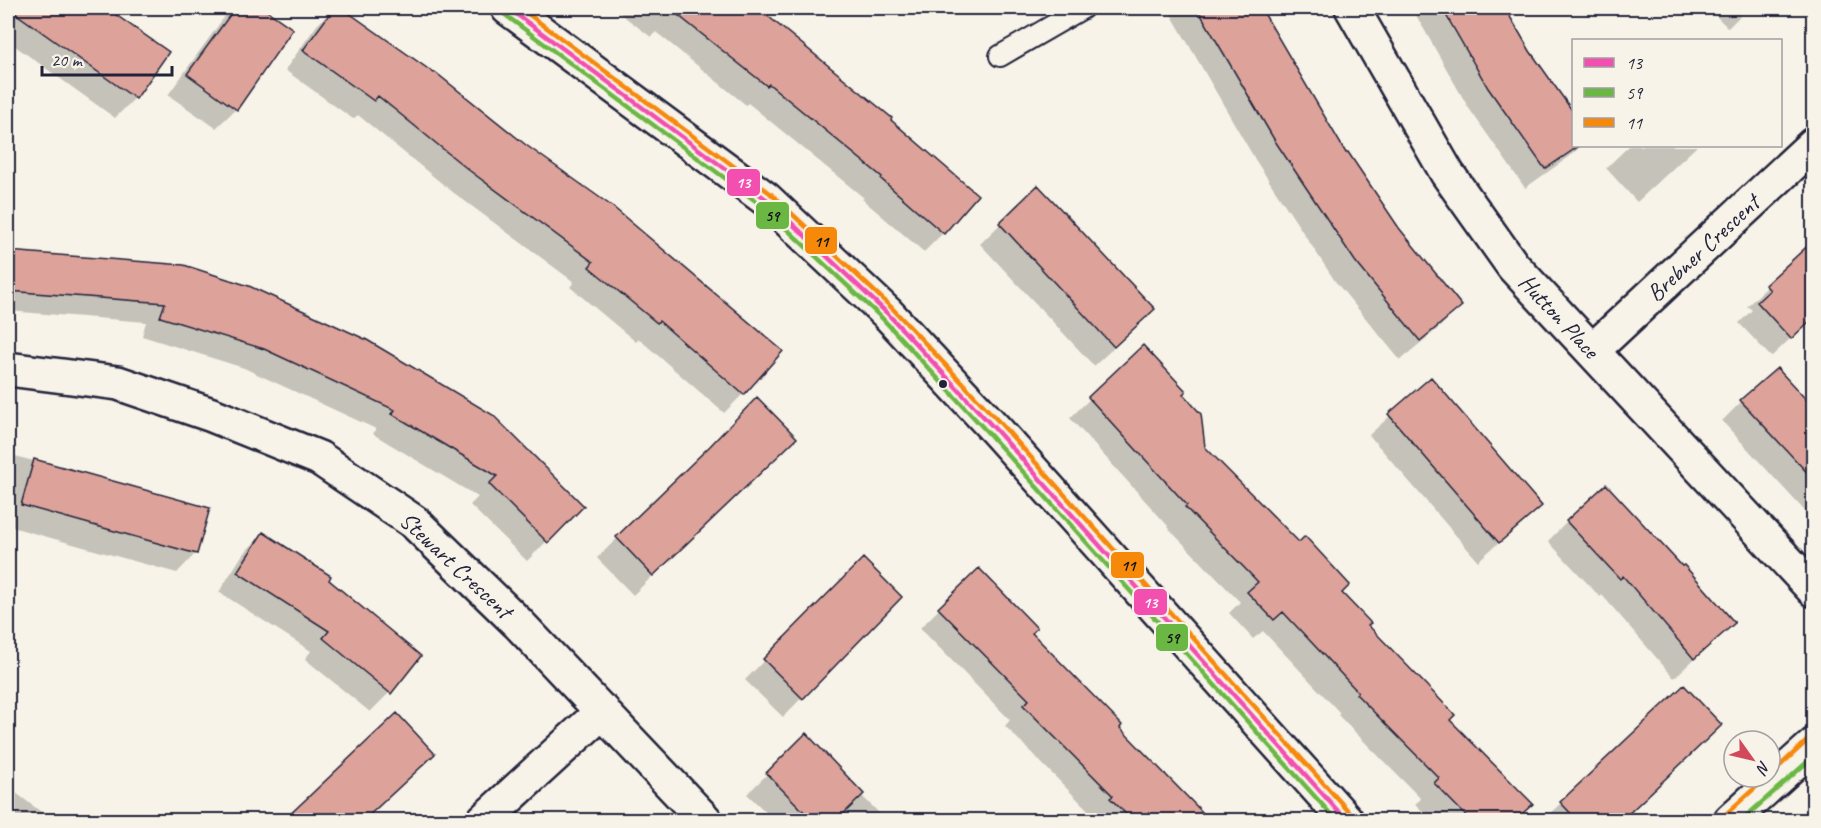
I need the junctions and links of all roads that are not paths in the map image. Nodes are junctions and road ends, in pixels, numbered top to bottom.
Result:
1 (508, 8) edge
2 (1083, 8) edge
3 (1352, 8) edge
4 (1000, 56) dead end
5 (1814, 144) edge
6 (1592, 351) junction
7 (8, 369) edge
8 (1814, 590) edge
9 (603, 711) junction
10 (1814, 745) edge
11 (484, 820) edge
12 (705, 820) edge
13 (1346, 820) edge
14 (1731, 820) edge

1 - 13 street
2 - 4 lane
3 - 6 street, Hutton Place
5 - 6 street, Brebner Crescent
6 - 8 street, Hutton Place
7 - 9 street, Stewart Crescent
9 - 11 street
9 - 12 street, Stewart Crescent
10 - 14 street

